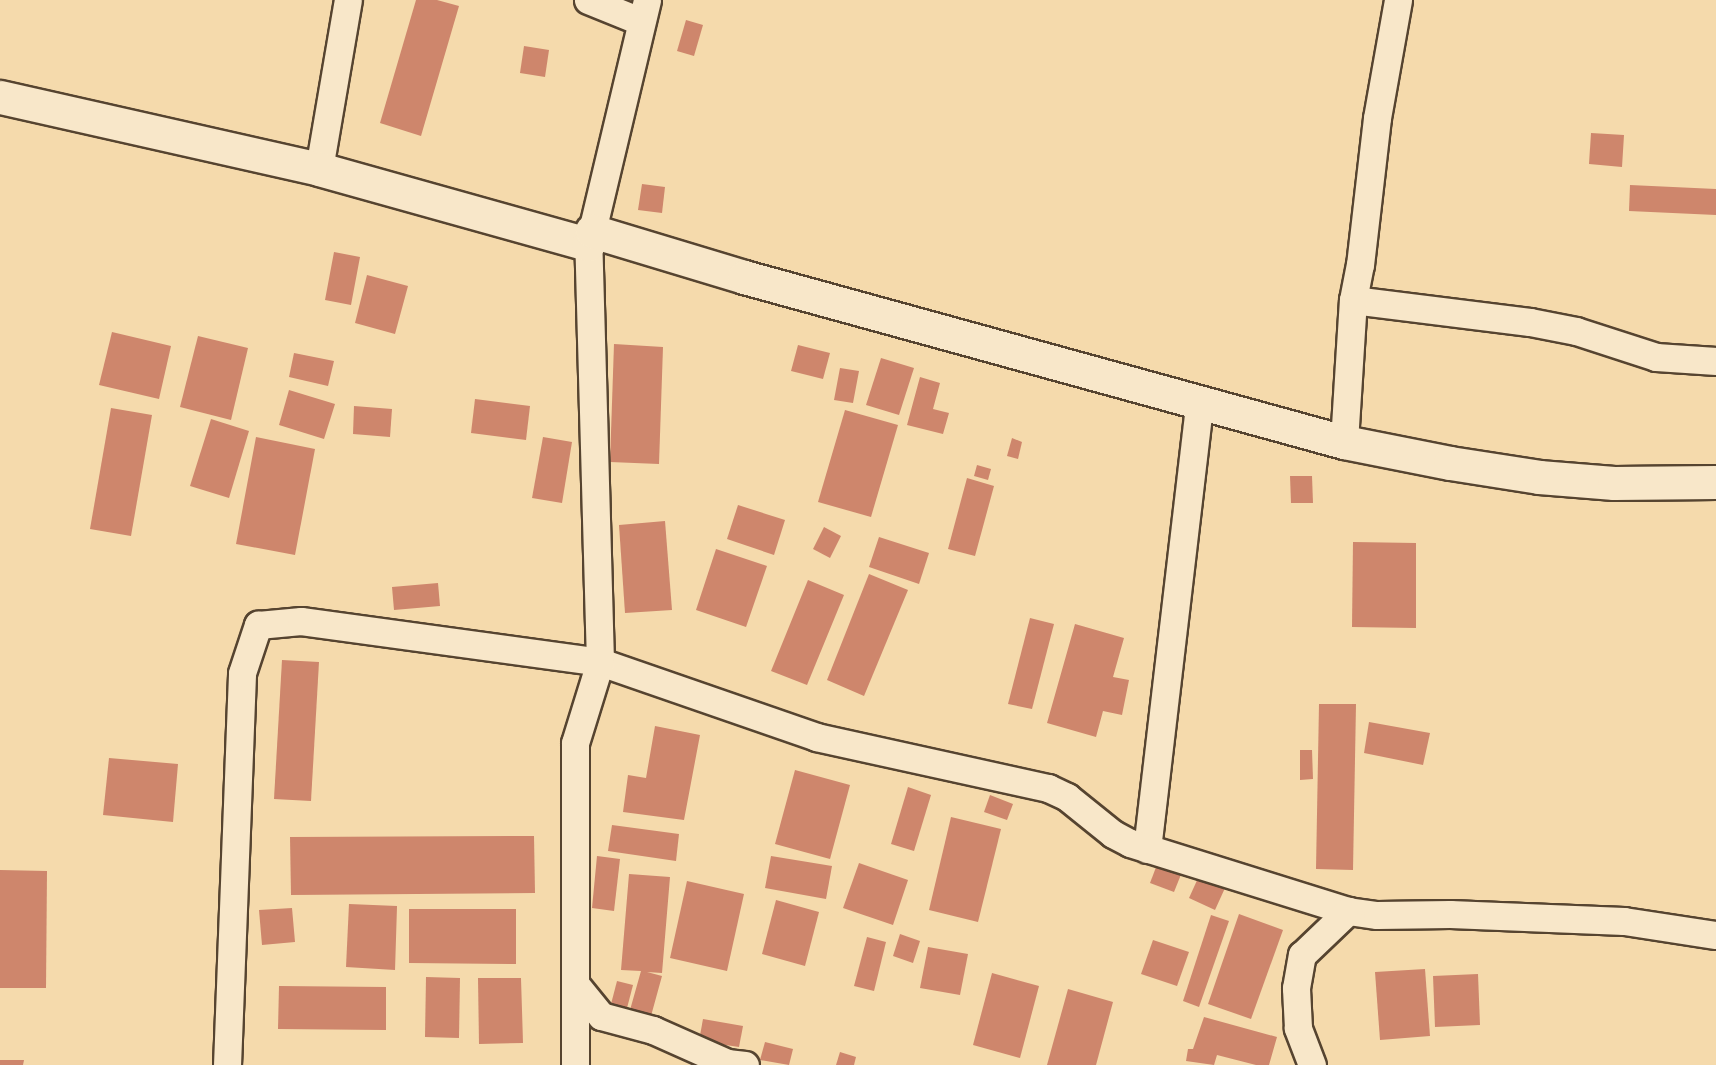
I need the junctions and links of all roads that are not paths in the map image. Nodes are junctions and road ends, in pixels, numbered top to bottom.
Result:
1 (348, 0) edge
2 (588, 0) edge
3 (1398, 0) edge
4 (643, 11) edge
5 (0, 97) edge
6 (319, 169) junction
7 (590, 237) junction
8 (1353, 300) junction
9 (1716, 361) edge
10 (1200, 400) junction
11 (1344, 442) junction
12 (1716, 482) edge
13 (600, 662) junction
14 (1147, 849) junction
15 (1348, 912) junction
16 (1716, 935) edge
17 (576, 985) junction
18 (227, 1065) edge
19 (575, 1065) edge
20 (745, 1065) edge
21 (1312, 1065) edge

1 - 6 street
2 - 4 street
3 - 8 street
4 - 7 street
5 - 6 street
6 - 7 street
7 - 10 street
7 - 13 street
8 - 9 street
8 - 11 street
10 - 11 street
10 - 14 street
11 - 12 street
13 - 14 street
13 - 17 street
13 - 18 street
14 - 15 street
15 - 16 street
15 - 21 street
17 - 19 street
17 - 20 street

